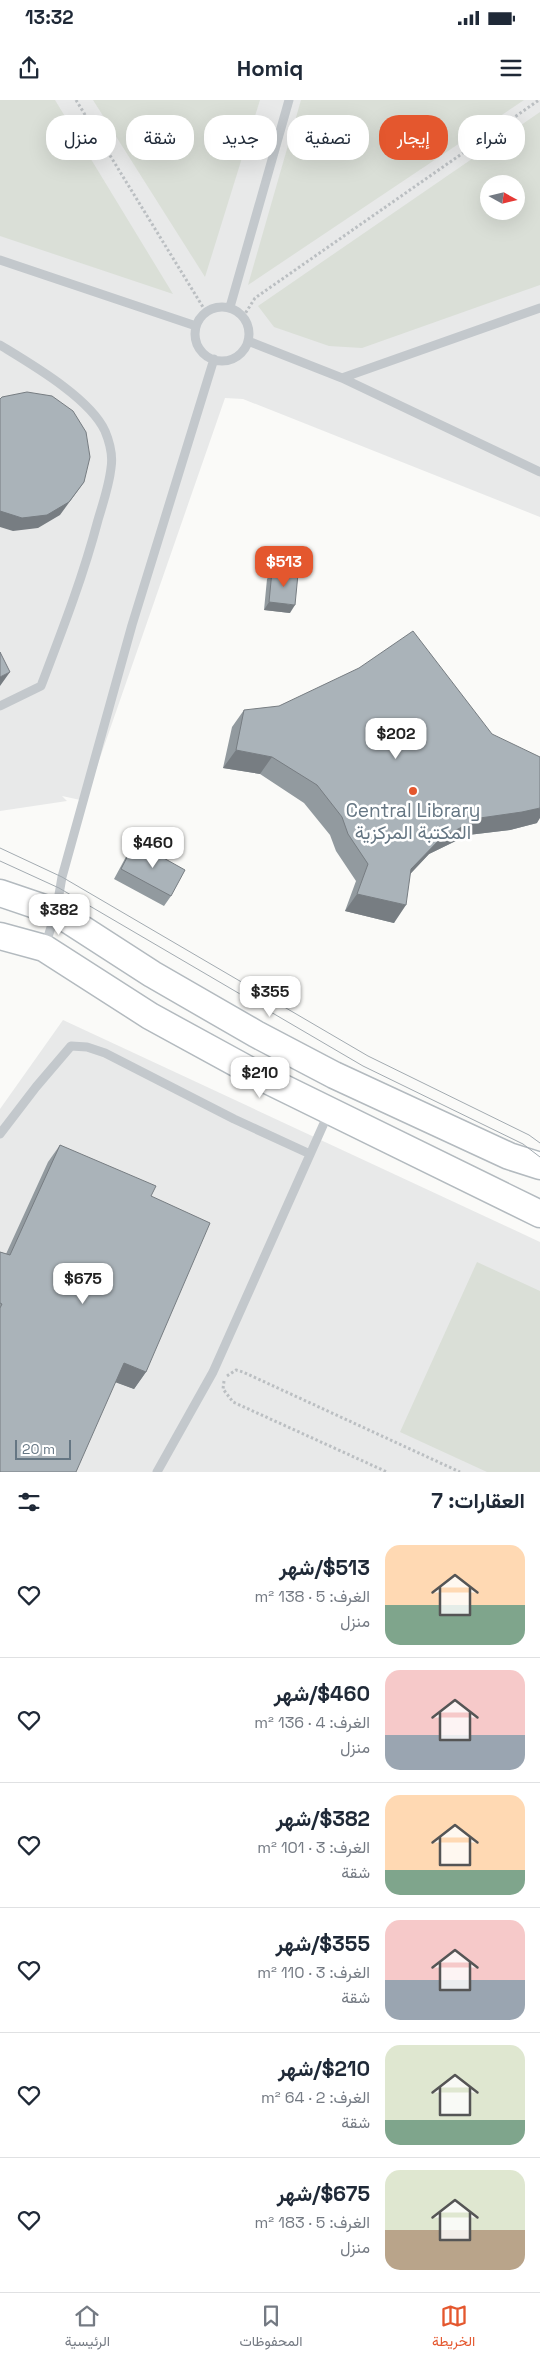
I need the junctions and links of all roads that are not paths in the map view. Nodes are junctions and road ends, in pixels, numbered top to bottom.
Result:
1 (289, 100) edge
2 (0, 260) edge
3 (230, 307) junction
4 (540, 308) edge
5 (196, 326) junction
6 (248, 341) junction
7 (0, 345) edge
8 (214, 359) junction
9 (342, 378) junction
10 (540, 472) edge
11 (0, 706) edge
12 (0, 893) edge
13 (44, 908) junction
14 (8, 938) edge
15 (44, 948) junction
16 (329, 1112) junction
17 (0, 1134) edge
18 (310, 1154) junction
19 (540, 1166) edge
20 (540, 1214) edge
21 (157, 1472) edge

1 - 3 lane
2 - 5 lane
3 - 5 lane
3 - 6 lane
4 - 9 lane
5 - 8 lane
6 - 8 lane
6 - 9 lane
7 - 11 lane
8 - 13 lane
9 - 10 lane
12 - 13 street
13 - 14 street
13 - 15 lane
13 - 19 street
14 - 15 street
15 - 16 street
16 - 18 lane
16 - 20 street
17 - 18 lane
18 - 21 lane

